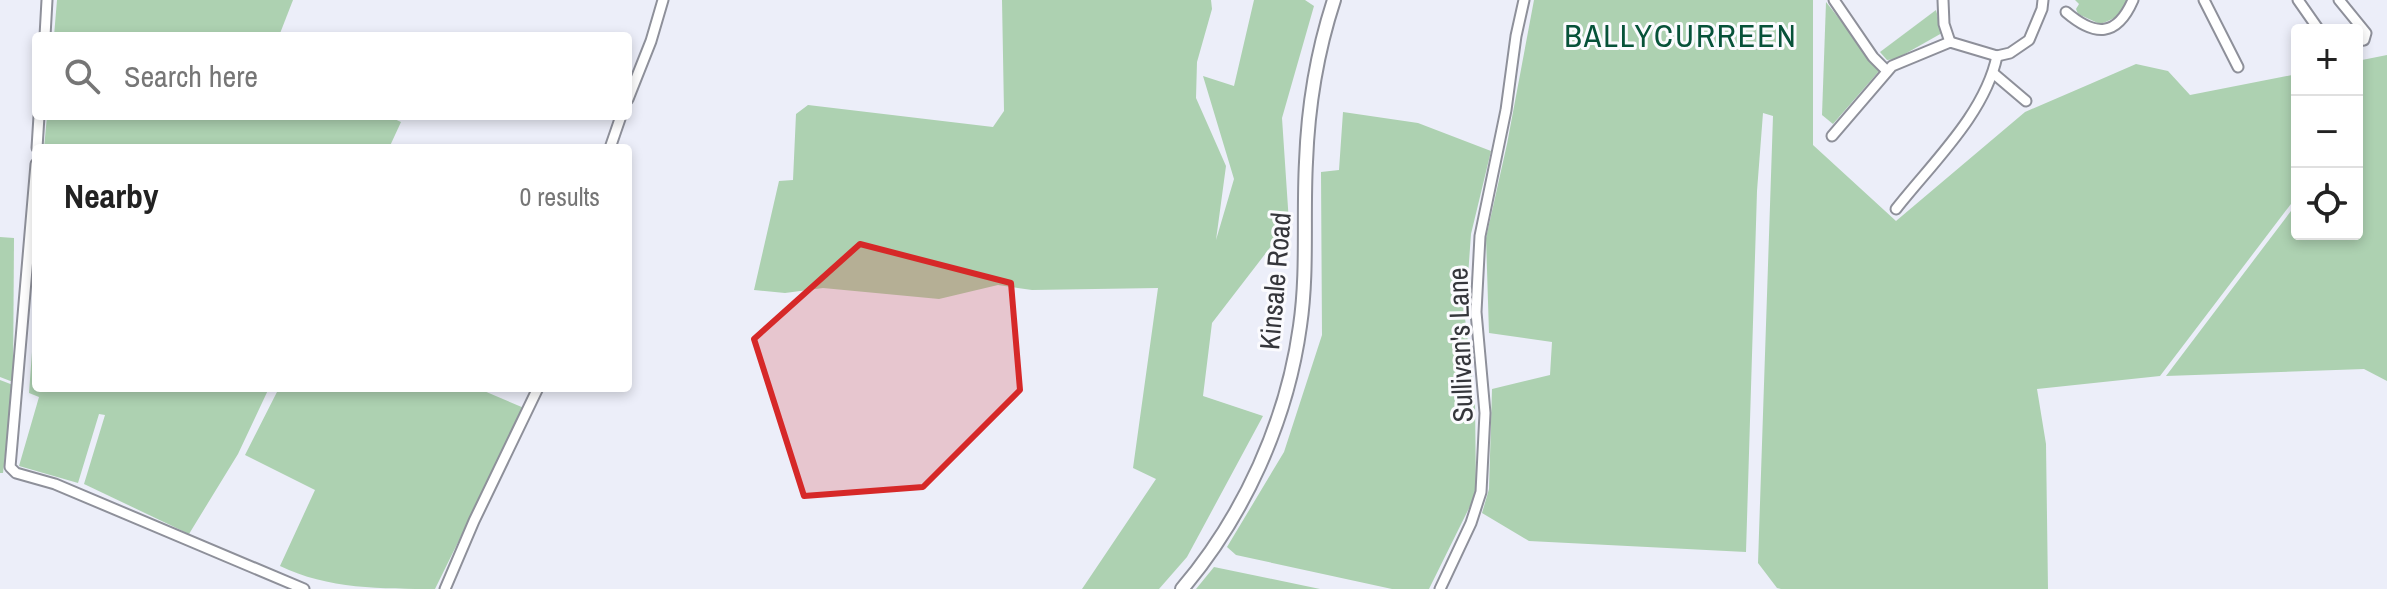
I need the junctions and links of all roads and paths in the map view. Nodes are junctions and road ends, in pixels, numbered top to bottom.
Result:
1 (47, 0) edge
2 (663, 0) edge
3 (1334, 0) edge
4 (1524, 0) edge
5 (1834, 0) edge
6 (1943, 0) edge
7 (2042, 0) edge
8 (2133, 0) edge
9 (2298, 0) edge
10 (2339, 0) edge
11 (2206, 5) edge
12 (2066, 12) dead end
13 (2315, 24) edge
14 (2359, 24) edge
15 (45, 32) edge
16 (1950, 42) junction
17 (1997, 56) junction
18 (2238, 67) dead end
19 (1887, 71) junction
20 (1993, 73) junction
21 (632, 89) edge
22 (2026, 101) dead end
23 (39, 120) edge
24 (620, 120) edge
25 (1832, 136) dead end
26 (37, 144) edge
27 (611, 144) edge
28 (32, 208) edge
29 (1896, 209) dead end
30 (536, 392) edge
31 (304, 589) edge
32 (445, 589) edge
33 (1182, 589) edge
34 (1440, 589) edge

1 - 15 street
2 - 21 street
3 - 33 highway, Kinsale Road
4 - 34 street, Sullivan's Lane
5 - 19 street
6 - 16 street
7 - 17 street
8 - 12 street
9 - 13 street
10 - 14 street
11 - 18 street
16 - 17 street
16 - 19 street
17 - 20 street
19 - 25 street
20 - 22 street
20 - 29 street
23 - 26 street
24 - 27 street
28 - 31 street
30 - 32 street

